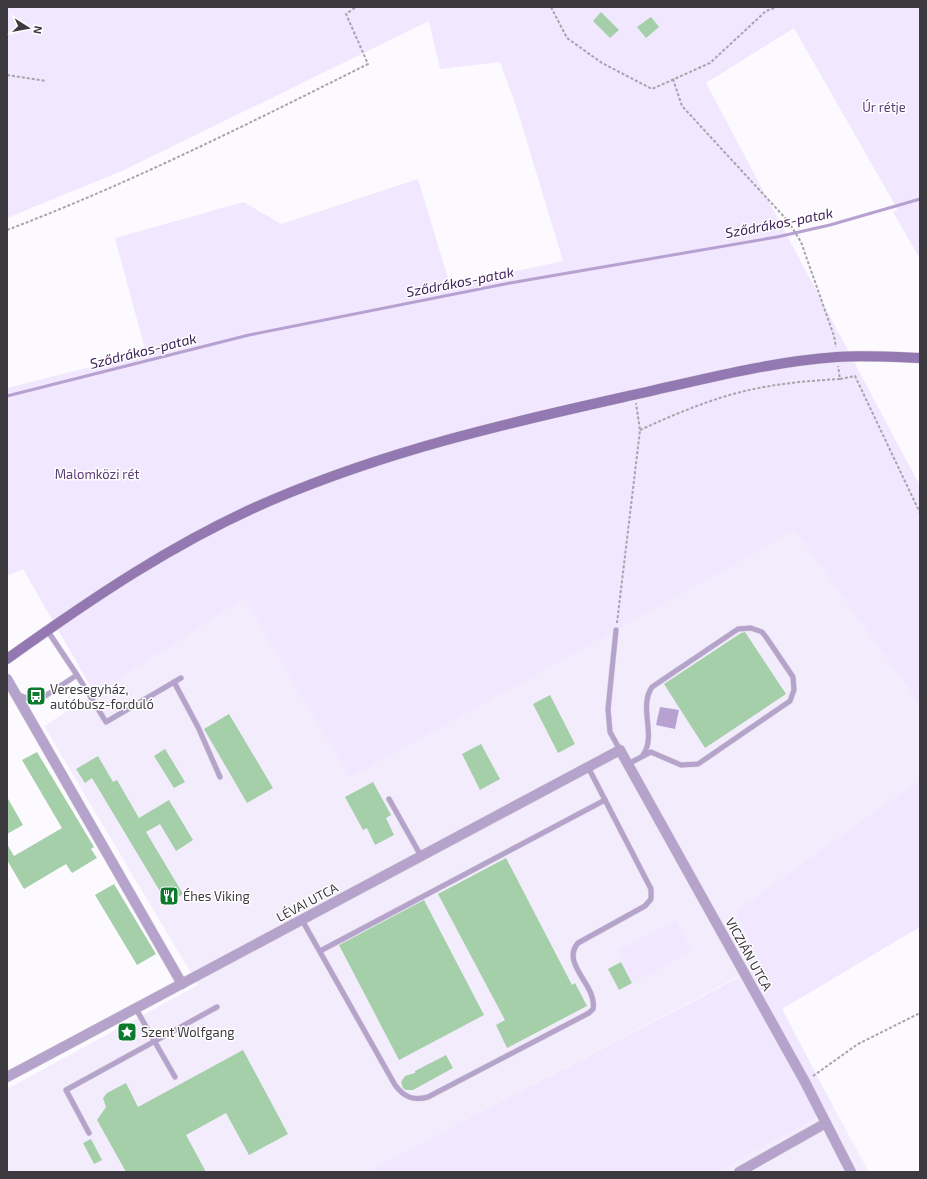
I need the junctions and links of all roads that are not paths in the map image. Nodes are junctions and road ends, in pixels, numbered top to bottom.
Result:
1 (920, 358) edge
2 (47, 630) junction
3 (616, 630) road end
4 (7, 659) edge
5 (77, 675) junction
6 (180, 678) dead end
7 (7, 679) edge
8 (174, 682) junction
9 (15, 693) junction
10 (620, 750) junction
11 (643, 755) junction
12 (628, 764) junction
13 (588, 767) junction
14 (220, 777) dead end
15 (389, 799) dead end
16 (604, 800) junction
17 (422, 856) junction
18 (302, 920) junction
19 (320, 951) junction
20 (182, 984) junction
21 (217, 1007) dead end
22 (136, 1009) junction
23 (155, 1041) junction
24 (175, 1076) dead end
25 (7, 1077) edge
26 (826, 1124) junction
27 (89, 1133) dead end
28 (739, 1172) edge
29 (851, 1172) edge

1 - 2 main road
2 - 4 main road
2 - 5 lane
3 - 10 lane
5 - 8 lane
5 - 9 lane
6 - 8 lane
7 - 9 street
8 - 14 lane
9 - 20 street
10 - 12 street, VICZIÁN UTCA
10 - 13 street, LÉVAI UTCA
11 - 11 lane
11 - 12 lane
12 - 26 street, VICZIÁN UTCA
13 - 16 lane
13 - 17 street, LÉVAI UTCA
15 - 17 lane
16 - 19 lane
16 - 19 lane
17 - 18 street, LÉVAI UTCA
18 - 19 lane
18 - 20 street, LÉVAI UTCA
20 - 22 street, LÉVAI UTCA
21 - 23 lane
22 - 23 lane
22 - 25 street, LÉVAI UTCA
23 - 24 lane
23 - 27 lane
26 - 28 street
26 - 29 street, VICZIÁN UTCA

